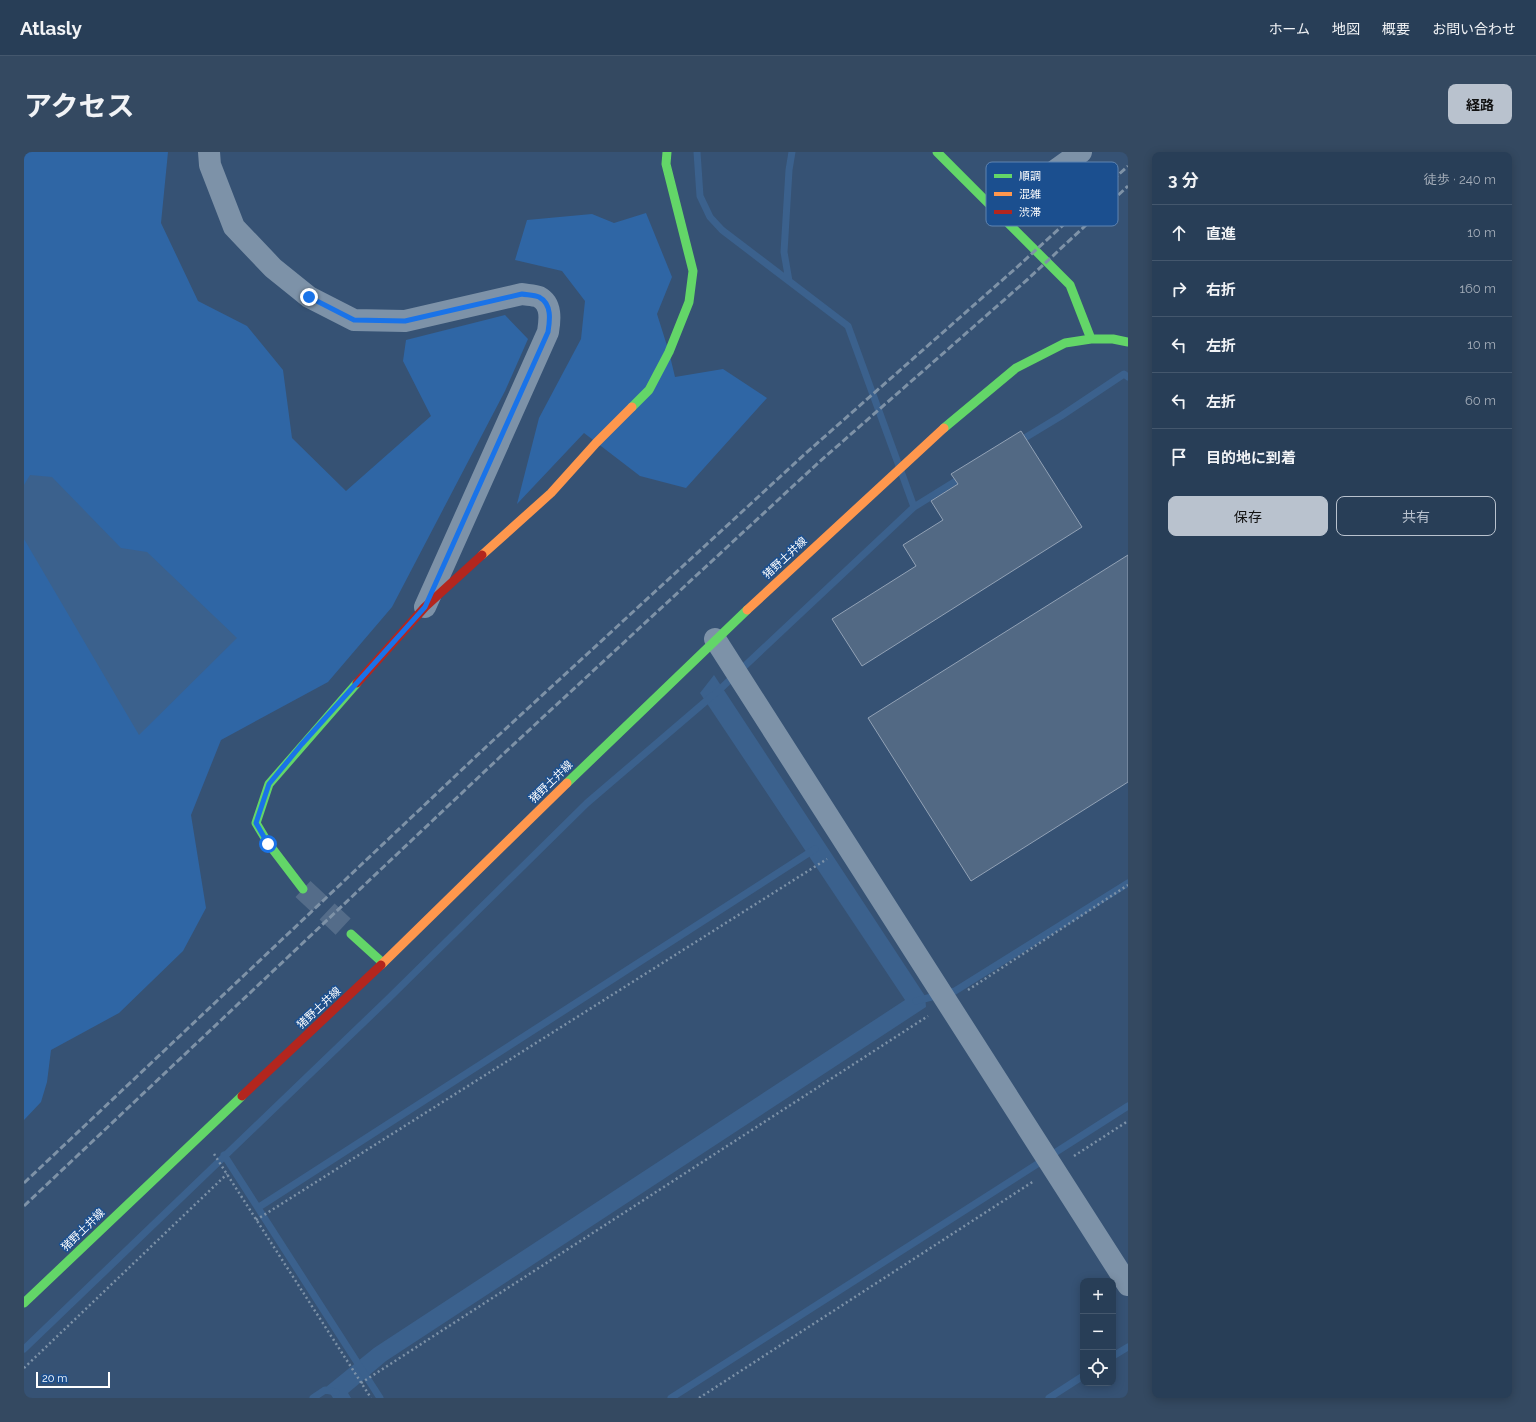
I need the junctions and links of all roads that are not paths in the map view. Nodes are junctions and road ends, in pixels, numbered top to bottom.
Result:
1 (209, 152) edge
2 (667, 152) edge
3 (936, 152) edge
4 (1080, 152) edge
5 (1066, 162) edge
6 (986, 201) edge
7 (1011, 226) edge
8 (1091, 339) junction
9 (1128, 342) edge
10 (425, 607) junction
11 (715, 639) junction
12 (303, 889) tunnel mouth
13 (351, 934) tunnel mouth
14 (383, 963) junction
15 (1128, 1285) edge
16 (24, 1303) edge

1 - 10 street
2 - 10 main road
3 - 6 main road
4 - 5 street
7 - 8 main road
8 - 9 main road, 猪野土井線
8 - 11 main road, 猪野土井線
10 - 12 main road
11 - 14 main road, 猪野土井線
11 - 15 street
13 - 14 main road
14 - 16 main road, 猪野土井線

